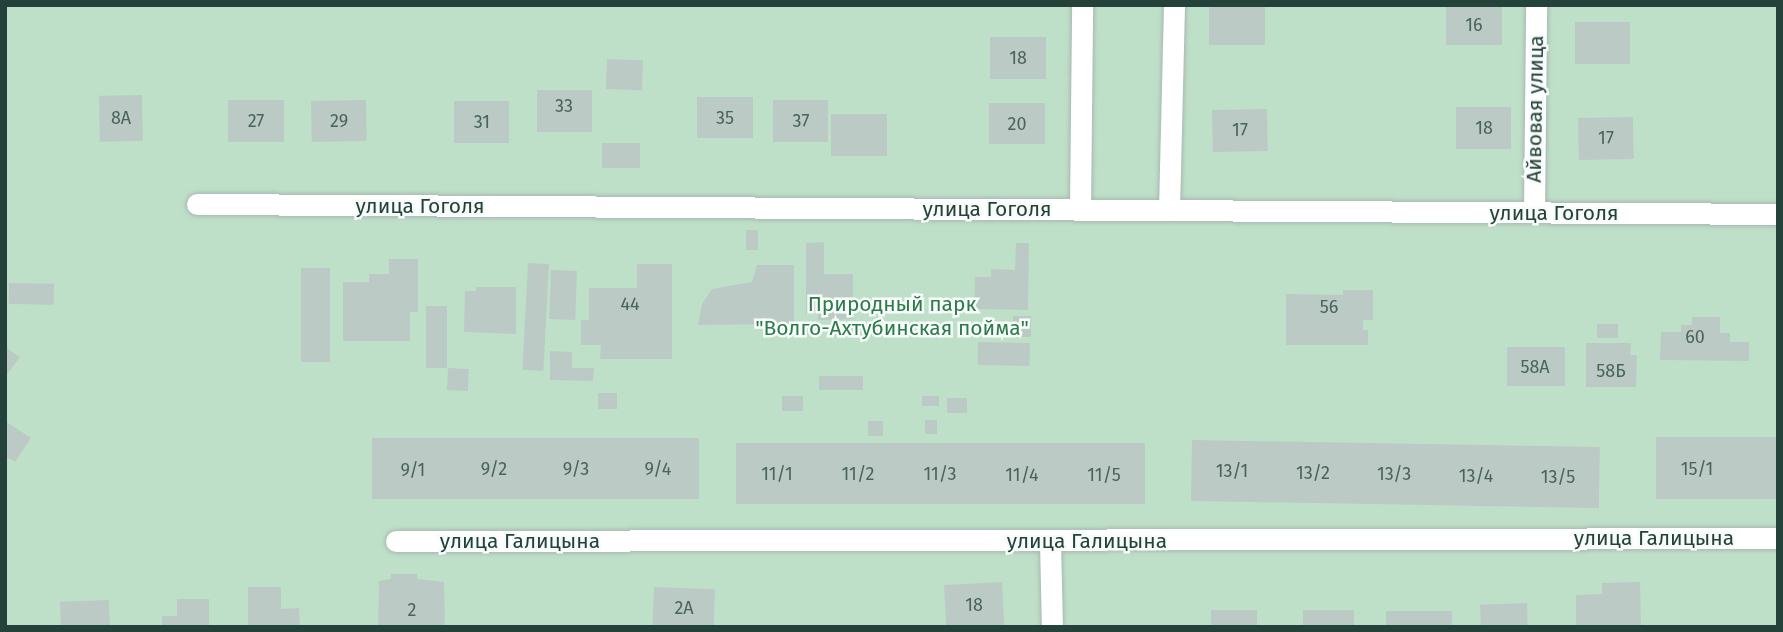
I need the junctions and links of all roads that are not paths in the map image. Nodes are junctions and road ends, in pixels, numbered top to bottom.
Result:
1 (1082, 5) edge
2 (1174, 5) edge
3 (1536, 5) edge
4 (197, 204) dead end
5 (1080, 210) junction
6 (1169, 210) junction
7 (1534, 212) junction
8 (1778, 214) edge
9 (1778, 538) edge
10 (396, 541) dead end
11 (1050, 541) junction
12 (1052, 627) edge

1 - 5 street
2 - 6 street
3 - 7 street, Айвовая улица
4 - 5 street, улица Гоголя
5 - 6 street, улица Гоголя
6 - 7 street, улица Гоголя
7 - 8 street, улица Гоголя
9 - 11 street, улица Галицына
10 - 11 street, улица Галицына
11 - 12 street

